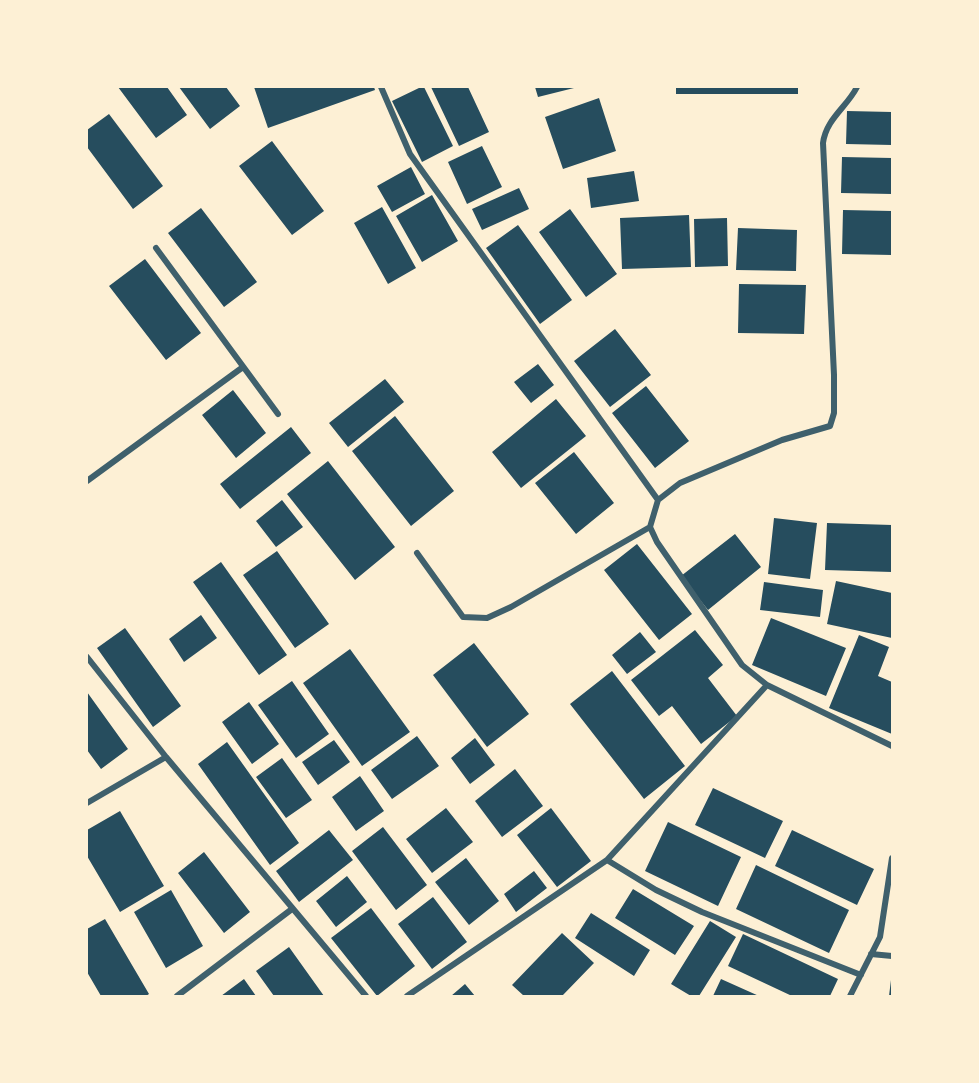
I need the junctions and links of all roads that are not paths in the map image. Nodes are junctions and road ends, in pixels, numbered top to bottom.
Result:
1 (381, 87) edge
2 (857, 87) edge
3 (156, 248) dead end
4 (243, 367) junction
5 (278, 414) dead end
6 (87, 481) edge
7 (658, 500) junction
8 (650, 527) junction
9 (417, 553) dead end
10 (87, 657) edge
11 (767, 685) junction
12 (892, 746) edge
13 (166, 757) junction
14 (87, 803) edge
15 (892, 858) edge
16 (607, 860) junction
17 (292, 909) junction
18 (871, 954) junction
19 (892, 956) edge
20 (861, 975) junction
21 (177, 996) edge
22 (366, 996) edge
23 (407, 996) edge
24 (850, 996) edge

1 - 7 street
2 - 7 street
3 - 4 street
4 - 5 street
4 - 6 street
7 - 8 street
8 - 9 street
8 - 11 street
10 - 13 street
11 - 12 street
11 - 16 street
13 - 14 street
13 - 17 street
15 - 18 street
16 - 20 street
16 - 23 street
17 - 21 street
17 - 22 street
18 - 19 street
18 - 20 street
20 - 24 street

